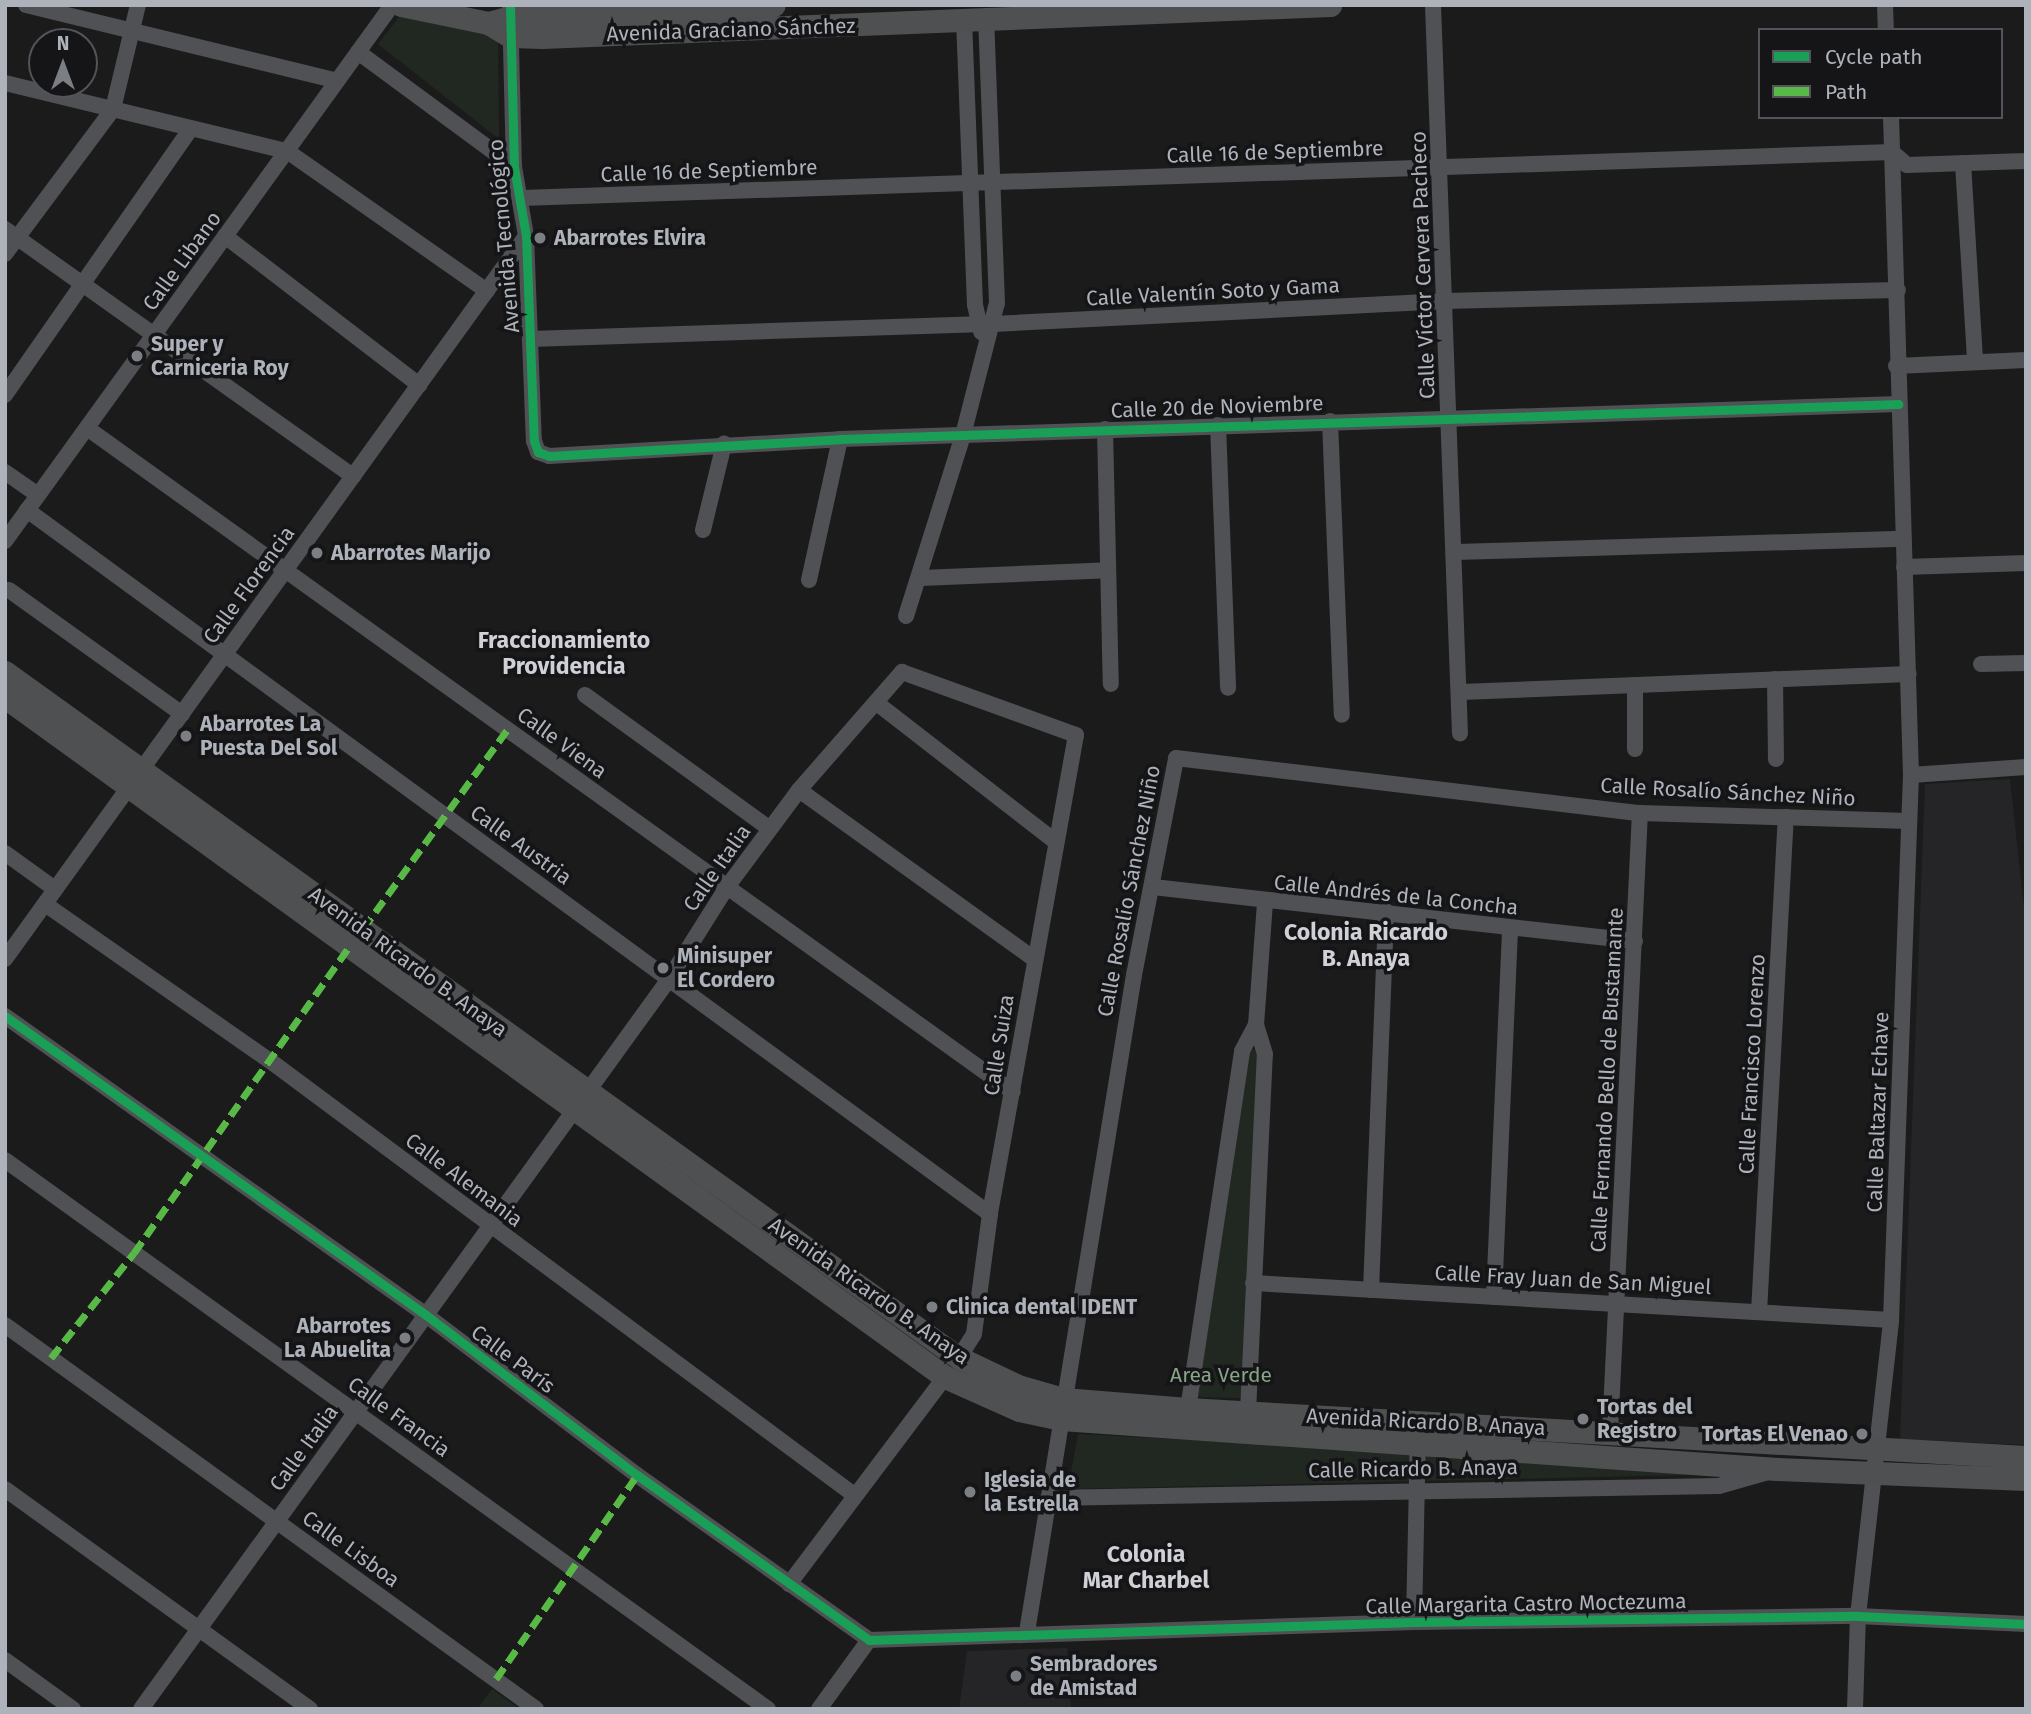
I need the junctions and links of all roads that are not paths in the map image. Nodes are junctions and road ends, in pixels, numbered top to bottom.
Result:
1 (26, 5) edge
2 (138, 5) edge
3 (392, 5) edge
4 (401, 5) edge
5 (774, 5) edge
6 (1330, 5) edge
7 (1433, 5) edge
8 (1885, 5) edge
9 (745, 6) edge
10 (975, 12) edge
11 (504, 20) edge
12 (1886, 28) edge
13 (747, 30) junction
14 (132, 31) junction
15 (358, 52) junction
16 (337, 81) junction
17 (5, 83) edge
18 (113, 109) junction
19 (1891, 119) edge
20 (191, 128) junction
21 (287, 152) junction
22 (1892, 152) junction
23 (2026, 162) edge
24 (1963, 163) junction
25 (514, 167) junction
26 (1440, 167) junction
27 (970, 183) junction
28 (994, 183) junction
29 (521, 198) junction
30 (12, 232) edge
31 (225, 236) junction
32 (526, 236) junction
33 (5, 254) edge
34 (85, 285) junction
35 (1898, 290) junction
36 (487, 291) junction
37 (1445, 301) junction
38 (986, 324) junction
39 (154, 335) junction
40 (531, 339) junction
41 (2026, 360) edge
42 (1975, 362) junction
43 (1896, 366) junction
44 (419, 385) junction
45 (5, 395) edge
46 (1898, 404) junction
47 (1450, 416) junction
48 (1329, 421) junction
49 (1218, 425) junction
50 (86, 428) junction
51 (1105, 429) junction
52 (963, 435) junction
53 (840, 439) junction
54 (724, 444) junction
55 (538, 452) joint
56 (5, 472) edge
57 (354, 476) junction
58 (38, 495) junction
59 (27, 510) junction
60 (703, 530) dead end
61 (1903, 539) junction
62 (5, 541) edge
63 (1455, 552) junction
64 (2026, 563) edge
65 (1904, 567) junction
66 (1108, 570) junction
67 (285, 571) junction
68 (920, 578) junction
69 (809, 580) dead end
70 (9, 590) dead end
71 (906, 616) dead end
72 (225, 654) junction
73 (2026, 663) edge
74 (1981, 664) dead end
75 (5, 672) edge
76 (1909, 674) junction
77 (1775, 679) junction
78 (1111, 684) dead end
79 (1635, 685) junction
80 (1228, 688) dead end
81 (1461, 692) junction
82 (585, 695) dead end
83 (5, 697) edge
84 (878, 704) junction
85 (182, 714) junction
86 (1342, 715) dead end
87 (1460, 734) dead end
88 (1076, 735) joint
89 (1635, 749) dead end
90 (1776, 759) dead end
91 (2026, 767) edge
92 (1911, 775) junction
93 (135, 778) junction
94 (799, 790) junction
95 (1640, 813) junction
96 (1786, 817) junction
97 (1908, 821) junction
98 (770, 830) junction
99 (1056, 842) junction
100 (5, 853) edge
101 (727, 887) junction
102 (1153, 887) junction
103 (55, 889) junction
104 (1265, 901) junction
105 (45, 904) junction
106 (1386, 911) junction
107 (1510, 929) junction
108 (1635, 941) junction
109 (5, 959) edge
110 (1034, 959) junction
111 (669, 979) junction
112 (5, 1016) edge
113 (1256, 1025) junction
114 (1013, 1092) junction
115 (581, 1100) junction
116 (675, 1154) junction
117 (5, 1160) edge
118 (662, 1173) junction
119 (990, 1214) junction
120 (490, 1226) junction
121 (1253, 1283) junction
122 (1371, 1290) junction
123 (1494, 1297) junction
124 (1618, 1304) junction
125 (1759, 1312) junction
126 (426, 1315) junction
127 (1891, 1320) junction
128 (5, 1325) edge
129 (959, 1358) junction
130 (945, 1377) junction
131 (1062, 1409) junction
132 (1188, 1409) junction
133 (356, 1412) junction
134 (1248, 1412) junction
135 (1418, 1432) junction
136 (1610, 1432) junction
137 (2026, 1457) edge
138 (1874, 1461) junction
139 (1777, 1469) junction
140 (2026, 1479) edge
141 (5, 1489) edge
142 (1417, 1490) junction
143 (854, 1495) junction
144 (1048, 1499) junction
145 (277, 1521) junction
146 (789, 1584) junction
147 (1858, 1616) junction
148 (1414, 1622) junction
149 (2026, 1623) edge
150 (199, 1629) junction
151 (1027, 1632) junction
152 (869, 1640) junction
153 (5, 1660) edge
154 (73, 1709) edge
155 (141, 1709) edge
156 (310, 1709) edge
157 (536, 1709) edge
158 (768, 1709) edge
159 (819, 1709) edge
160 (1855, 1709) edge

1 - 14 street
2 - 14 street
3 - 15 street, Calle Libano
4 - 11 main road
5 - 9 main road, Avenida Graciano Sánchez
6 - 10 main road, Avenida Graciano Sánchez
7 - 26 street, Calle Víctor Cervera Pacheco
8 - 12 street
9 - 11 main road, Avenida Graciano Sánchez
9 - 13 main road
10 - 13 main road, Avenida Graciano Sánchez
10 - 27 street
10 - 28 street
11 - 13 main road, Avenida Graciano Sánchez
11 - 25 street, Avenida Tecnológico
14 - 16 street
14 - 18 street
15 - 16 street, Calle Libano
15 - 25 street
16 - 21 street, Calle Libano
17 - 18 street
18 - 20 street
18 - 30 street
19 - 22 street, Calle Baltazar Echave
20 - 21 street
20 - 34 street
21 - 31 street, Calle Libano
21 - 36 street
22 - 24 street, Calle 16 de Septiembre
22 - 26 street, Calle 16 de Septiembre
22 - 35 street, Calle Baltazar Echave
23 - 24 street, Calle 16 de Septiembre
24 - 42 street
25 - 29 street, Avenida Tecnológico
26 - 28 street, Calle 16 de Septiembre
26 - 37 street, Calle Víctor Cervera Pacheco
27 - 28 street, Calle 16 de Septiembre
27 - 29 street, Calle 16 de Septiembre
27 - 38 street
28 - 38 street
29 - 32 street, Avenida Tecnológico
30 - 33 street
30 - 34 street
31 - 39 street, Calle Libano
31 - 44 street
32 - 36 street, Calle Florencia
32 - 40 street, Avenida Tecnológico
34 - 39 street
34 - 45 street
35 - 37 street, Calle Valentín Soto y Gama
35 - 43 street, Calle Baltazar Echave
36 - 44 street, Calle Florencia
37 - 38 street, Calle Valentín Soto y Gama
37 - 47 street, Calle Víctor Cervera Pacheco
38 - 40 street, Calle Valentín Soto y Gama
38 - 52 street
39 - 50 street, Calle Libano
39 - 57 street
40 - 55 street, Avenida Tecnológico
41 - 42 street
42 - 43 street
43 - 46 street, Calle Baltazar Echave
44 - 57 street, Calle Florencia
46 - 47 street, Calle 20 de Noviembre
46 - 61 street, Calle Baltazar Echave
47 - 48 street, Calle 20 de Noviembre
47 - 63 street, Calle Víctor Cervera Pacheco
48 - 49 street, Calle 20 de Noviembre
48 - 86 street
49 - 51 street, Calle 20 de Noviembre
49 - 80 street
50 - 58 street, Calle Libano
50 - 67 street, Calle Viena
51 - 52 street, Calle 20 de Noviembre
51 - 66 street
52 - 53 street, Calle 20 de Noviembre
52 - 68 street
53 - 54 street, Calle 20 de Noviembre
53 - 69 street
54 - 55 street, Calle 20 de Noviembre
54 - 60 street
56 - 58 street
57 - 67 street, Calle Florencia
58 - 59 street, Calle Libano
59 - 62 street, Calle Libano
59 - 72 street, Calle Austria
61 - 63 street
61 - 65 street, Calle Baltazar Echave
63 - 81 street, Calle Víctor Cervera Pacheco
64 - 65 street
65 - 76 street, Calle Baltazar Echave
66 - 68 street
66 - 78 street
67 - 72 street, Calle Florencia
67 - 101 street, Calle Viena
68 - 71 street
70 - 85 street
72 - 85 street, Calle Florencia
72 - 111 street, Calle Austria
73 - 74 street
75 - 93 main road, Avenida Ricardo B. Anaya
76 - 77 street
76 - 92 street, Calle Baltazar Echave
77 - 79 street
77 - 90 street
79 - 81 street
79 - 89 street
81 - 87 street, Calle Víctor Cervera Pacheco
82 - 98 street
83 - 93 main road, Avenida Ricardo B. Anaya
84 - 88 street, Calle Italia
84 - 94 street, Calle Italia
84 - 99 street
85 - 93 street, Calle Florencia
88 - 99 street, Calle Suiza
91 - 92 street
92 - 97 street, Calle Baltazar Echave
93 - 103 street, Calle Florencia
93 - 115 main road, Avenida Ricardo B. Anaya
94 - 98 street, Calle Italia
94 - 110 street
95 - 96 street, Calle Rosalío Sánchez Niño
95 - 102 street, Calle Rosalío Sánchez Niño
95 - 108 street, Calle Fernando Bello de Bustamante
96 - 97 street, Calle Rosalío Sánchez Niño
96 - 125 street, Calle Francisco Lorenzo
97 - 127 street, Calle Baltazar Echave
98 - 101 street, Calle Italia
99 - 110 street, Calle Suiza
100 - 103 street
101 - 111 street, Calle Italia
101 - 114 street, Calle Viena
102 - 104 street, Calle Andrés de la Concha
102 - 131 street, Calle Rosalío Sánchez Niño
103 - 105 street, Calle Florencia
104 - 106 street, Calle Andrés de la Concha
104 - 113 street
105 - 109 street, Calle Florencia
105 - 120 street, Calle Alemania
106 - 107 street, Calle Andrés de la Concha
106 - 122 street
107 - 108 street, Calle Andrés de la Concha
107 - 123 street
108 - 124 street, Calle Fernando Bello de Bustamante
110 - 114 street, Calle Suiza
111 - 115 street, Calle Italia
111 - 119 street, Calle Austria
112 - 126 street, Calle París
113 - 121 street
113 - 132 street
114 - 119 street, Calle Suiza
115 - 116 main road, Avenida Ricardo B. Anaya
115 - 118 main road, Avenida Ricardo B. Anaya
115 - 120 street, Calle Italia
116 - 118 main road
116 - 129 main road, Avenida Ricardo B. Anaya
117 - 133 street, Calle Francia
118 - 130 main road, Avenida Ricardo B. Anaya
119 - 129 street, Calle Suiza
120 - 126 street, Calle Italia
120 - 143 street, Calle Alemania
121 - 122 street, Calle Fray Juan de San Miguel
121 - 134 street
122 - 123 street, Calle Fray Juan de San Miguel
123 - 124 street, Calle Fray Juan de San Miguel
124 - 125 street, Calle Fray Juan de San Miguel
124 - 136 street, Calle Fernando Bello de Bustamante
125 - 127 street, Calle Fray Juan de San Miguel
126 - 133 street, Calle Italia
126 - 146 street, Calle París
127 - 138 street, Calle Baltazar Echave
128 - 145 street, Calle Lisboa
129 - 131 main road, Avenida Ricardo B. Anaya
130 - 131 main road, Avenida Ricardo B. Anaya
130 - 143 street
131 - 132 main road, Avenida Ricardo B. Anaya
131 - 135 main road, Avenida Ricardo B. Anaya
131 - 144 street, Calle Rosalío Sánchez Niño
132 - 134 main road, Avenida Ricardo B. Anaya
133 - 145 street, Calle Italia
133 - 158 street, Calle Francia
134 - 135 main road, Avenida Ricardo B. Anaya
135 - 136 main road, Avenida Ricardo B. Anaya
135 - 139 main road, Avenida Ricardo B. Anaya
135 - 142 street
136 - 138 main road, Avenida Ricardo B. Anaya
137 - 138 main road, Avenida Ricardo B. Anaya
138 - 139 main road, Avenida Ricardo B. Anaya
138 - 140 main road, Avenida Ricardo B. Anaya
138 - 147 street, Calle Baltazar Echave
139 - 142 street, Calle Ricardo B. Anaya
141 - 150 street
142 - 144 street, Calle Ricardo B. Anaya
142 - 148 street
143 - 146 street
144 - 151 street, Calle Rosalío Sánchez Niño
145 - 150 street, Calle Italia
145 - 157 street, Calle Lisboa
146 - 152 street, Calle París
147 - 148 street, Calle Margarita Castro Moctezuma
147 - 149 street, Calle Margarita Castro Moctezuma
147 - 160 street, Calle Baltazar Echave
148 - 151 street, Calle Margarita Castro Moctezuma
150 - 155 street, Calle Italia
150 - 156 street
151 - 152 street
152 - 159 street
153 - 154 street

